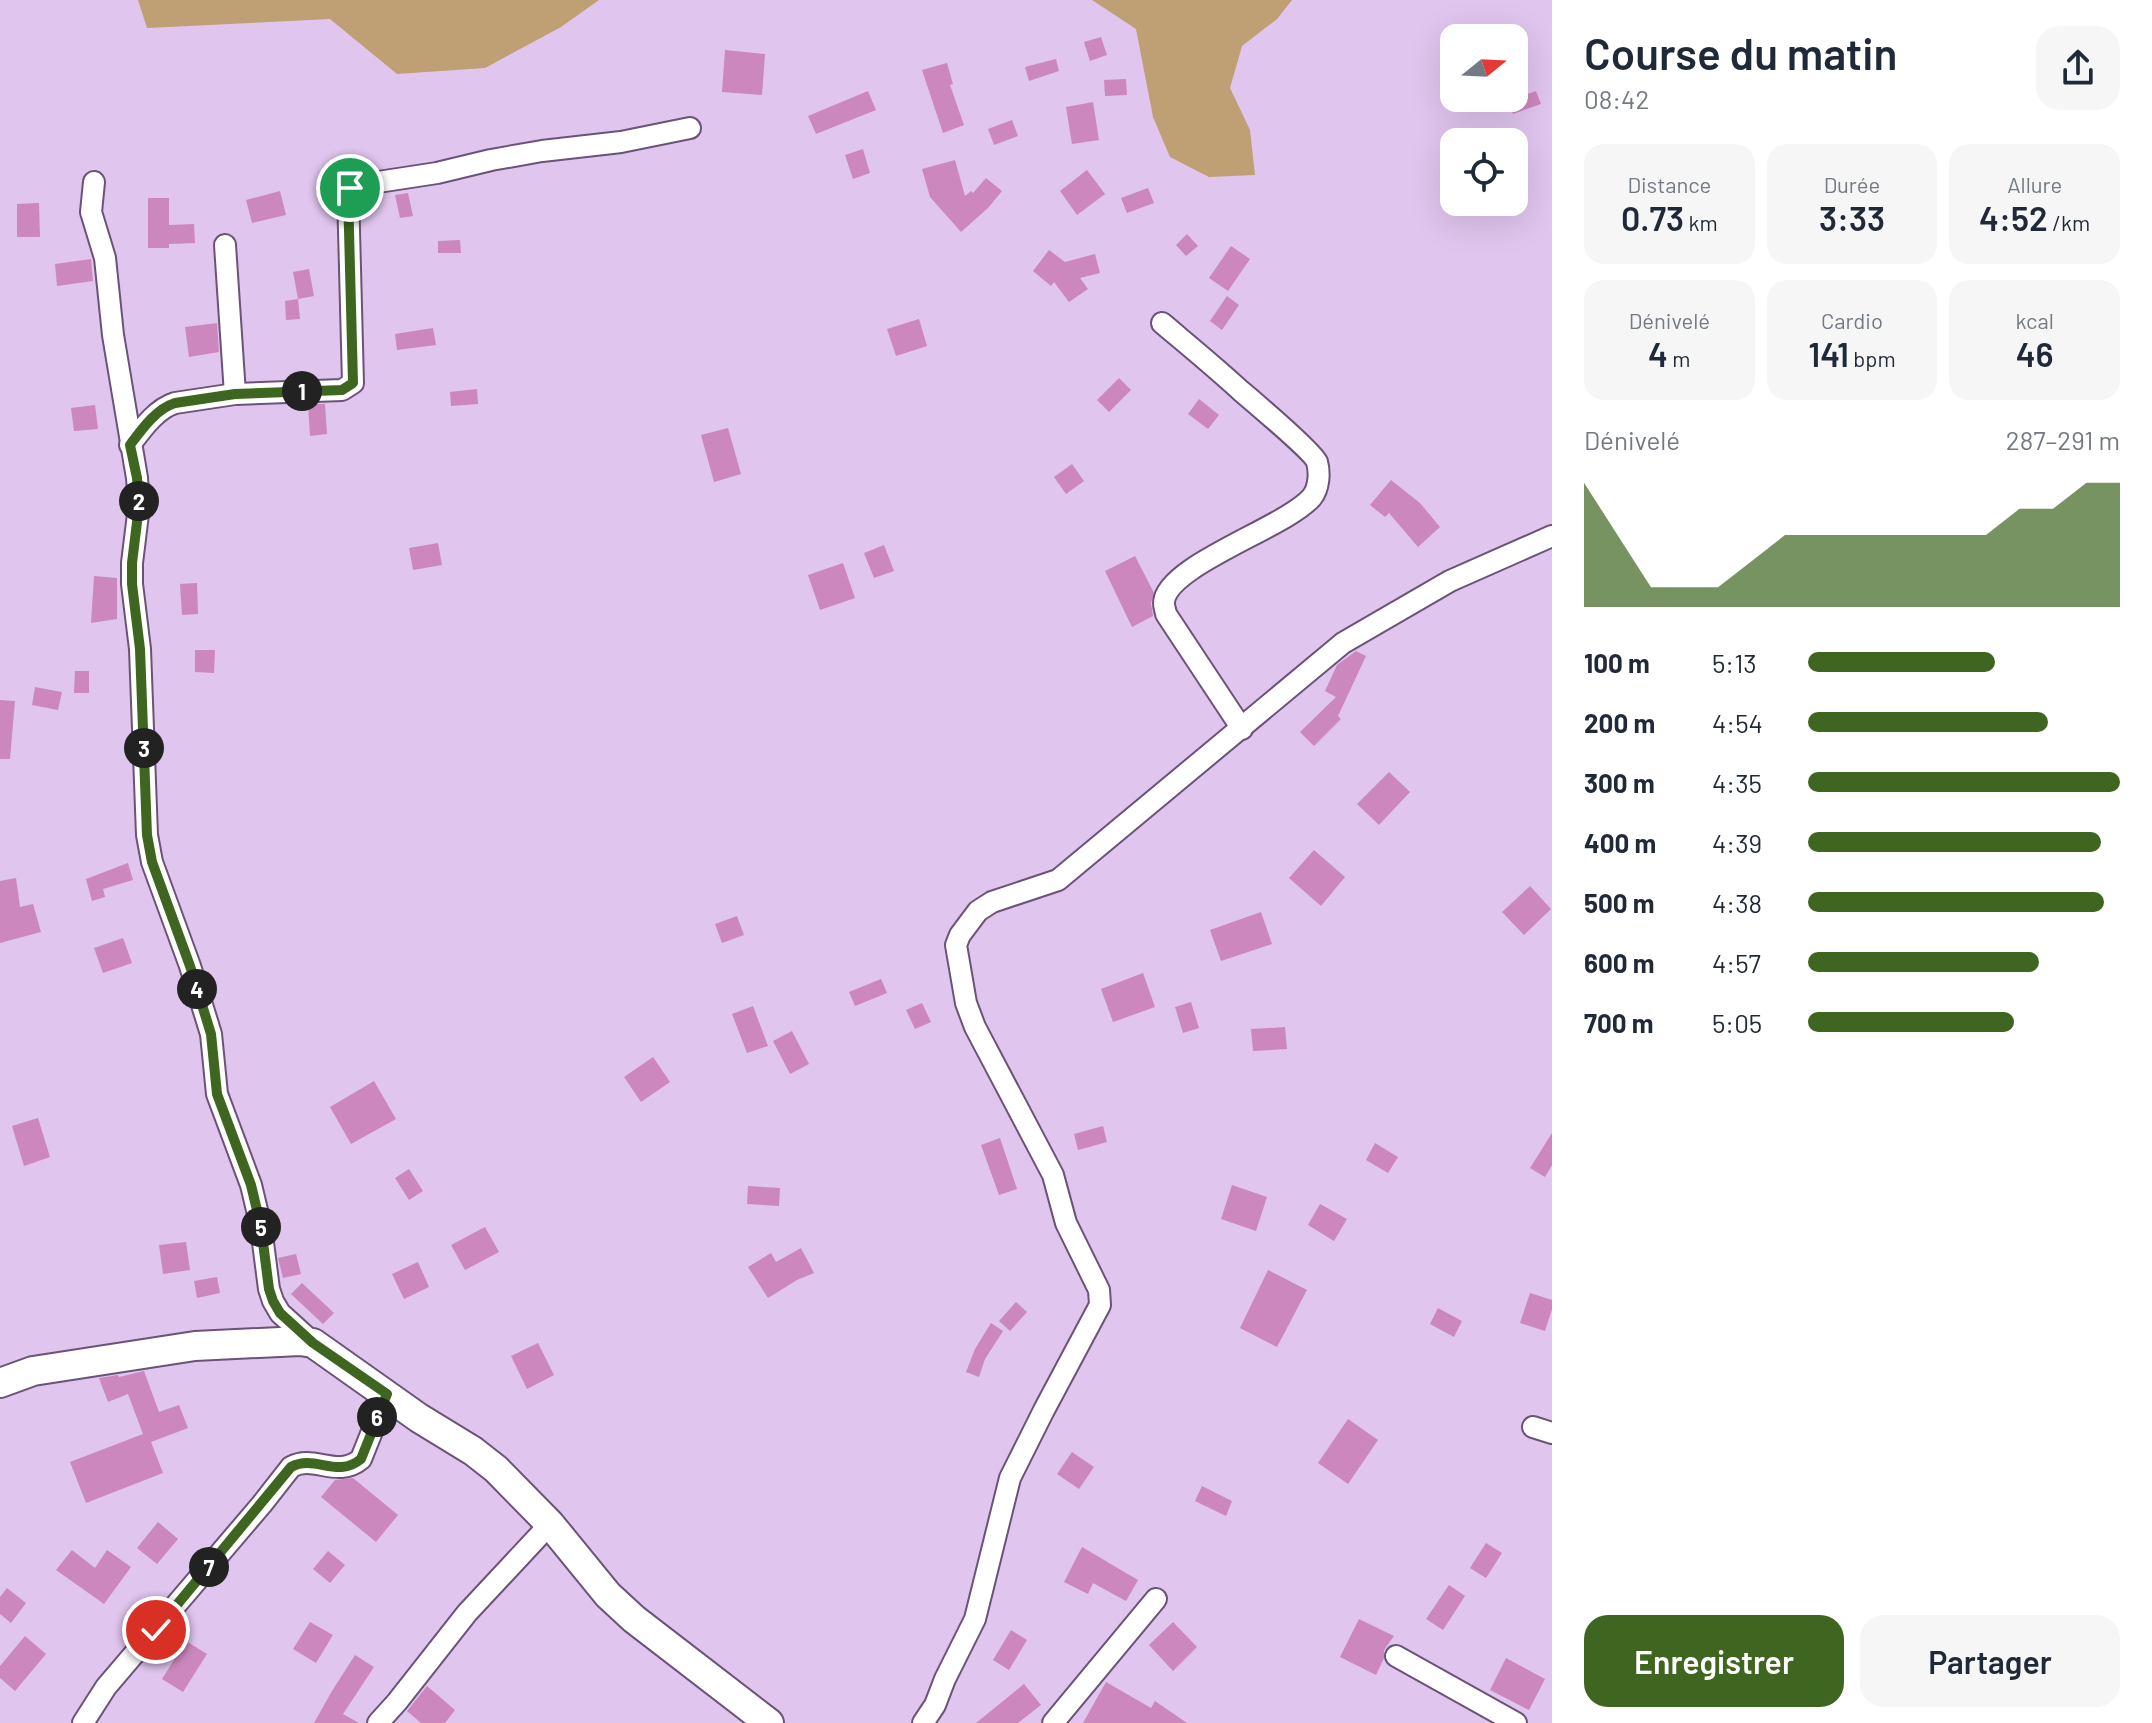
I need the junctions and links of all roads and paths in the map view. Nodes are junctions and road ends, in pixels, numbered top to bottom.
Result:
1 (690, 128) dead end
2 (94, 182) dead end
3 (225, 245) dead end
4 (1162, 323) dead end
5 (235, 394) junction
6 (130, 445) junction
7 (1552, 536) edge
8 (1242, 729) junction
9 (280, 1313) junction
10 (255, 1343) junction
11 (313, 1343) junction
12 (0, 1383) edge
13 (387, 1394) junction
14 (550, 1524) junction
15 (1156, 1599) dead end
16 (1396, 1656) dead end
17 (83, 1723) edge
18 (378, 1723) edge
19 (769, 1723) edge
20 (923, 1723) edge
21 (1053, 1723) edge
22 (1516, 1723) edge

1 - 5 street
2 - 6 street
3 - 5 street
4 - 8 street
5 - 6 street
6 - 9 street
7 - 8 street
8 - 20 street
9 - 10 street
9 - 11 street
10 - 11 main road
10 - 12 main road
11 - 13 main road
13 - 14 main road
13 - 17 street
14 - 18 street
14 - 19 main road
15 - 21 street
16 - 22 street

